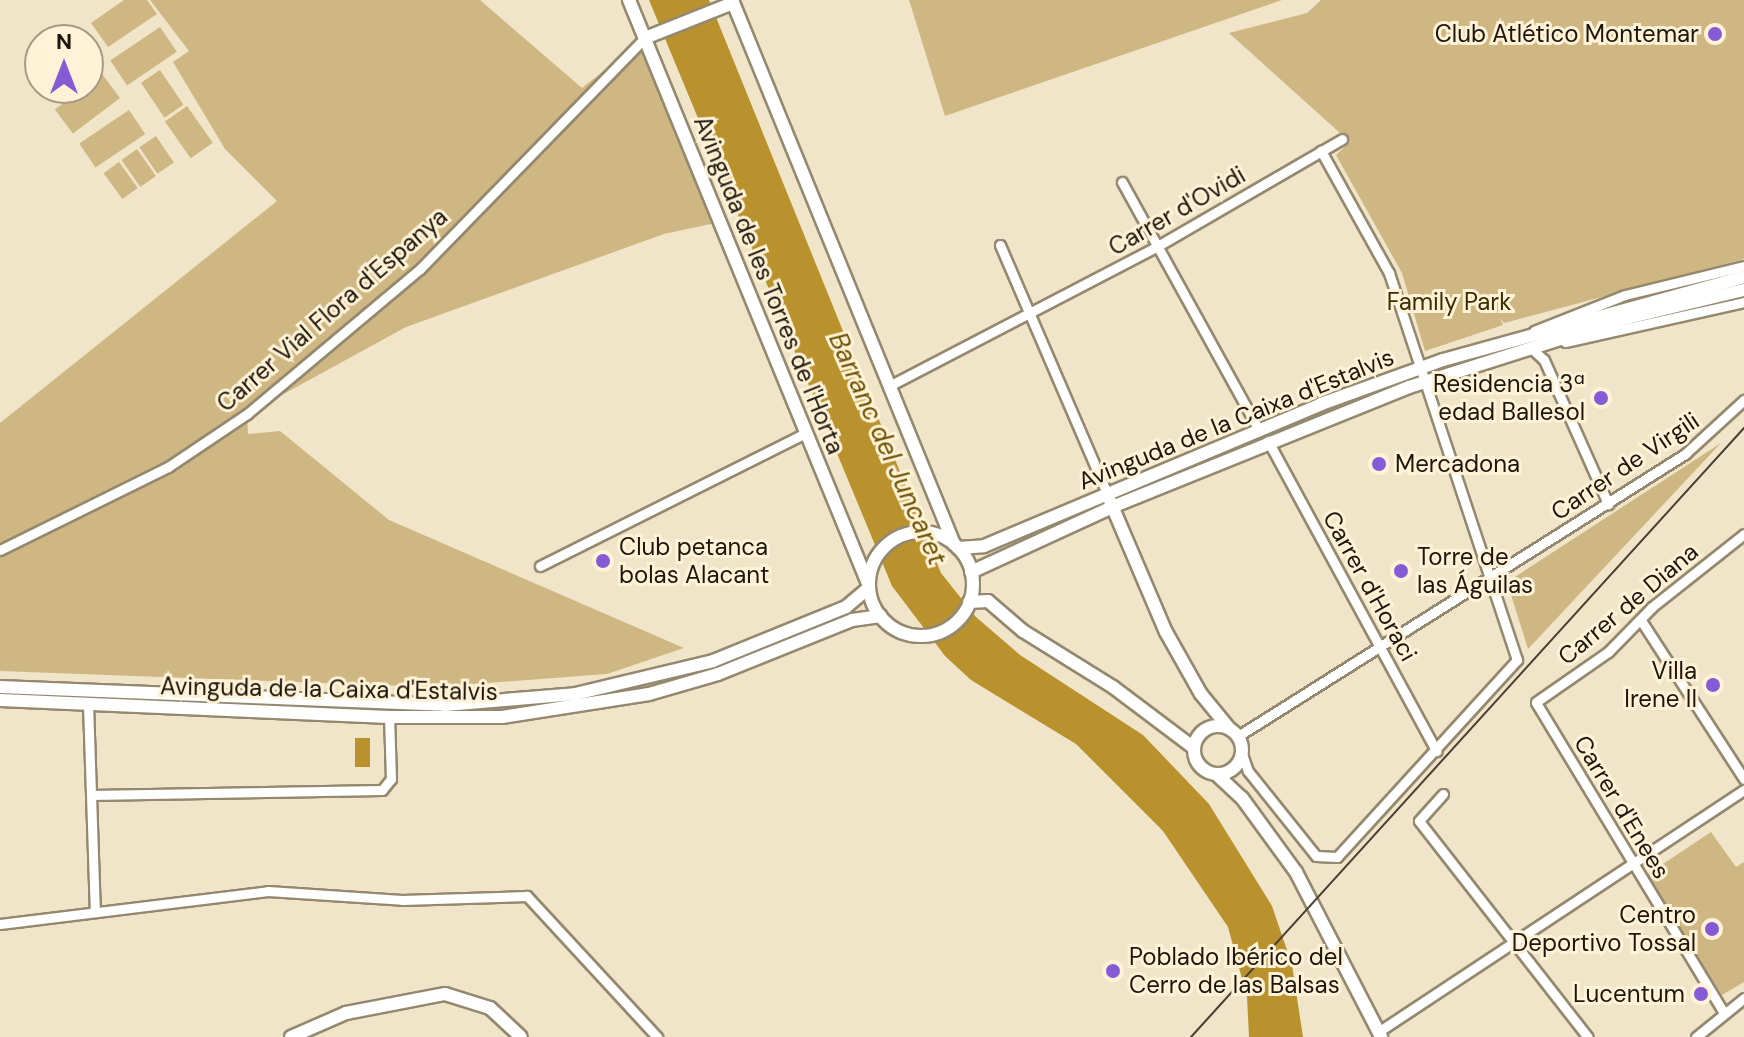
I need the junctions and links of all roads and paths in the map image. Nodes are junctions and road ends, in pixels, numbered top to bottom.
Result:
1 (629, 0) edge
2 (732, 1) edge
3 (645, 38) junction
4 (1342, 139) dead end
5 (1321, 151) junction
6 (1122, 182) dead end
7 (1000, 245) dead end
8 (1156, 247) junction
9 (1744, 266) edge
10 (1744, 277) edge
11 (1744, 290) edge
12 (1744, 302) edge
13 (1029, 314) junction
14 (1532, 332) junction
15 (1530, 347) junction
16 (1421, 368) junction
17 (1426, 381) junction
18 (889, 386) junction
19 (1744, 400) edge
20 (1259, 430) junction
21 (806, 433) junction
22 (1268, 441) junction
23 (1109, 500) junction
24 (1608, 504) junction
25 (1744, 534) edge
26 (956, 546) junction
27 (0, 550) edge
28 (540, 566) dead end
29 (971, 572) junction
30 (1491, 580) junction
31 (869, 587) junction
32 (969, 602) junction
33 (881, 616) junction
34 (1642, 622) junction
35 (1382, 649) junction
36 (0, 687) edge
37 (0, 700) edge
38 (1536, 702) joint
39 (88, 704) junction
40 (389, 717) junction
41 (1228, 727) junction
42 (1238, 736) junction
43 (1194, 748) junction
44 (1436, 751) junction
45 (1242, 754) junction
46 (1235, 767) junction
47 (1216, 774) junction
48 (1744, 779) edge
49 (1744, 790) edge
50 (1443, 794) dead end
51 (91, 795) junction
52 (1242, 798) junction
53 (1633, 865) junction
54 (95, 912) junction
55 (0, 924) edge
56 (1511, 941) junction
57 (1744, 998) edge
58 (1724, 1013) junction
59 (1380, 1034) edge
60 (297, 1036) edge
61 (521, 1037) edge
62 (657, 1037) edge
63 (1588, 1037) edge
64 (1696, 1037) edge

1 - 3 main road, Avinguda de les Torres de l'Horta
2 - 3 main road, Carrer Vial Flora d'Espanya
2 - 18 main road
3 - 21 main road, Avinguda de les Torres de l'Horta
3 - 27 street, Carrer Vial Flora d'Espanya
4 - 5 street, Carrer d'Ovidi
5 - 8 street, Carrer d'Ovidi
5 - 16 street
6 - 8 street
7 - 13 street
8 - 13 street, Carrer d'Ovidi
8 - 20 street
9 - 14 street, Avinguda de la Caixa d'Estalvis
10 - 14 main road, Avinguda de la Caixa d'Estalvis
11 - 15 main road, Avinguda de la Caixa d'Estalvis
12 - 15 street, Avinguda de la Caixa d'Estalvis
13 - 18 street
13 - 23 street
14 - 16 main road, Avinguda de la Caixa d'Estalvis
15 - 17 main road, Avinguda de la Caixa d'Estalvis
15 - 24 street
16 - 17 street
16 - 20 main road, Avinguda de la Caixa d'Estalvis
17 - 22 main road, Avinguda de la Caixa d'Estalvis
17 - 30 street
18 - 26 main road
19 - 24 street, Carrer de Virgili
20 - 23 main road, Avinguda de la Caixa d'Estalvis
21 - 28 street
21 - 31 main road, Avinguda de les Torres de l'Horta
22 - 23 main road, Avinguda de la Caixa d'Estalvis
22 - 35 street, Carrer d'Horaci
23 - 26 main road, Avinguda de la Caixa d'Estalvis
23 - 29 main road, Avinguda de la Caixa d'Estalvis
23 - 41 main road
24 - 30 street, Carrer de Virgili
25 - 34 street, Carrer de Diana
26 - 29 main road
26 - 31 main road
29 - 32 main road
30 - 35 street, Carrer de Virgili
30 - 44 street
31 - 33 main road
31 - 36 main road, Avinguda de la Caixa d'Estalvis
32 - 33 main road
32 - 43 main road
33 - 40 main road, Avinguda de la Caixa d'Estalvis
34 - 38 street, Carrer de Diana
34 - 48 street
35 - 42 street, Carrer de Virgili
35 - 44 street, Carrer d'Horaci
37 - 39 main road, Avinguda de la Caixa d'Estalvis
38 - 53 street, Carrer d'Enees
39 - 40 main road, Avinguda de la Caixa d'Estalvis
39 - 51 street
40 - 51 street
41 - 42 main road
41 - 43 main road
42 - 45 main road
43 - 47 main road
44 - 45 street
45 - 46 main road
46 - 47 main road
46 - 52 main road
47 - 52 main road
49 - 53 street
50 - 56 street
51 - 54 street
52 - 59 main road
53 - 56 street
53 - 58 street, Carrer d'Enees
54 - 55 street
54 - 62 street
56 - 59 street
56 - 63 street
57 - 58 street
58 - 64 street
60 - 61 main road

